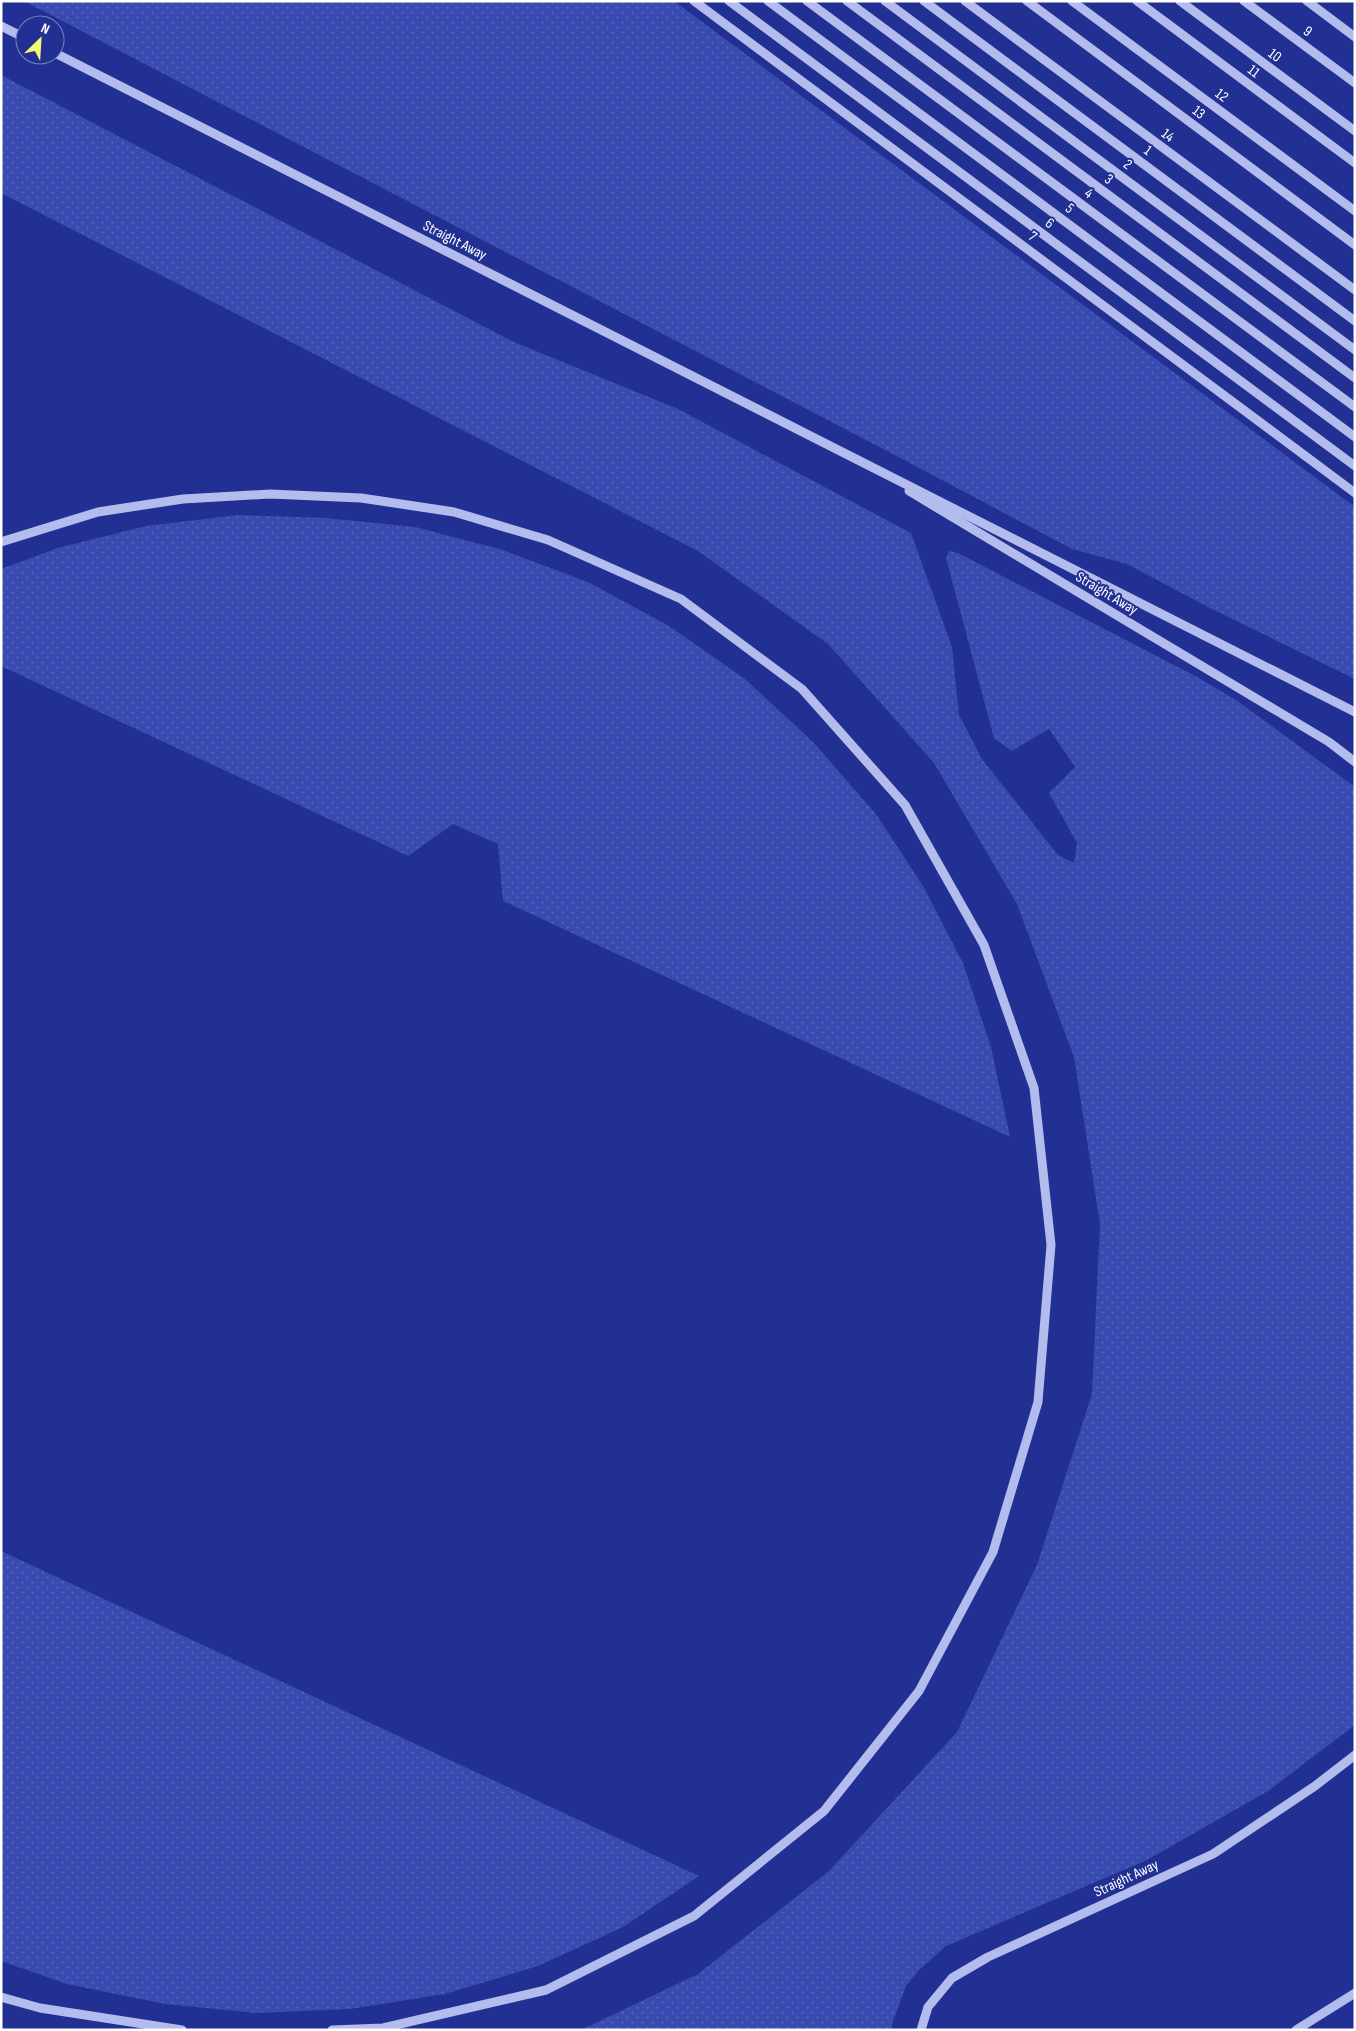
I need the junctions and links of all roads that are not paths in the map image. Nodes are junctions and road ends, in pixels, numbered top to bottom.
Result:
1 (694, 1) edge
2 (729, 1) edge
3 (768, 1) edge
4 (807, 1) edge
5 (847, 1) edge
6 (885, 1) edge
7 (924, 1) edge
8 (965, 1) edge
9 (1027, 1) edge
10 (1072, 1) edge
11 (1137, 1) edge
12 (1180, 1) edge
13 (1244, 1) edge
14 (1306, 1) edge
15 (1, 26) edge
16 (15, 33) edge
17 (1355, 37) edge
18 (65, 58) edge
19 (1355, 83) edge
20 (1355, 131) edge
21 (1355, 163) edge
22 (1355, 211) edge
23 (1355, 244) edge
24 (1355, 290) edge
25 (1355, 321) edge
26 (1355, 350) edge
27 (1355, 378) edge
28 (1355, 408) edge
29 (1355, 437) edge
30 (842, 451) junction
31 (1355, 466) edge
32 (1355, 492) edge
33 (1, 542) edge
34 (1355, 712) edge
35 (1355, 762) edge
36 (1355, 1755) edge
37 (1355, 1993) edge
38 (1, 1997) edge
39 (182, 2030) edge
40 (332, 2030) edge
41 (921, 2030) edge
42 (1296, 2030) edge

1 - 32 lane, 7
2 - 31 lane, 6
3 - 29 lane, 5
4 - 28 lane, 4
5 - 27 lane, 3
6 - 26 lane, 2
7 - 25 lane, 1
8 - 24 lane, 14
9 - 23 lane, 13
10 - 22 lane, 12
11 - 21 lane, 11
12 - 20 lane, 10
13 - 19 lane, 9
14 - 17 lane
15 - 16 lane
18 - 30 lane, Straight Away
30 - 34 lane, Straight Away
30 - 35 lane, Straight Away
33 - 40 lane
36 - 41 lane, Straight Away
37 - 42 lane
38 - 39 lane

